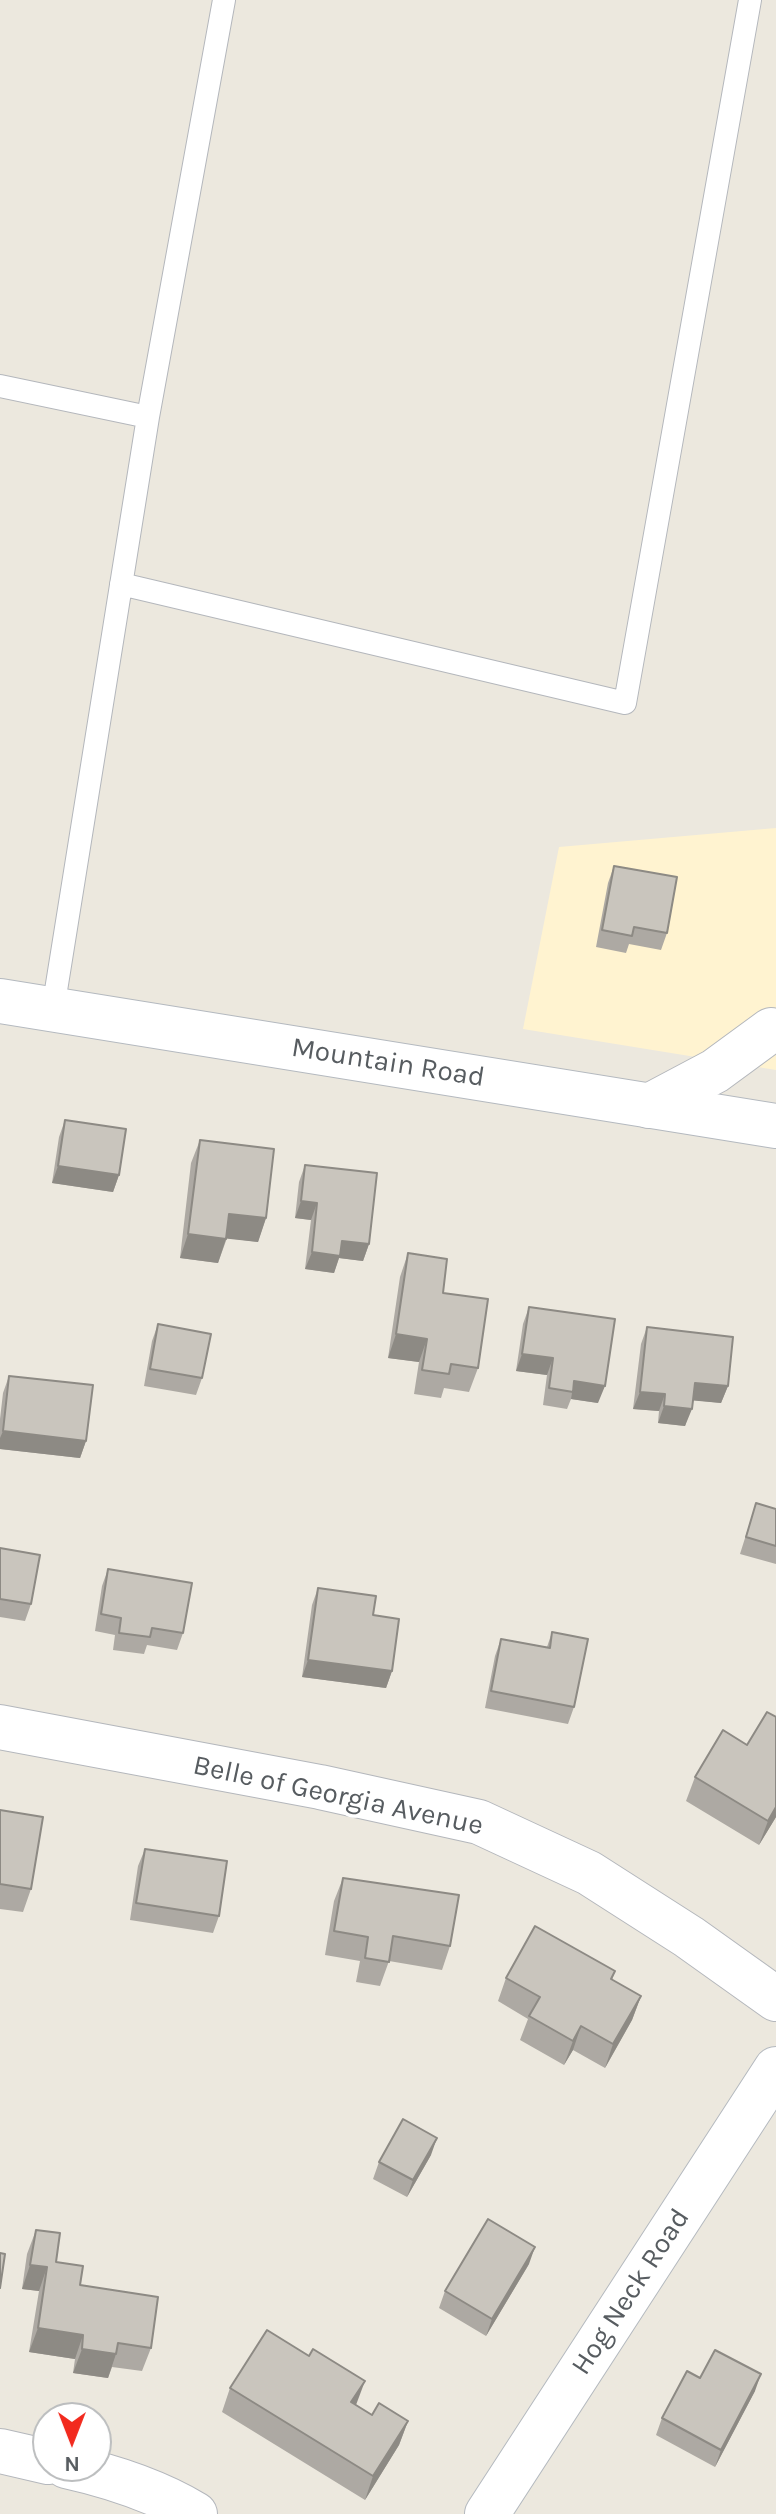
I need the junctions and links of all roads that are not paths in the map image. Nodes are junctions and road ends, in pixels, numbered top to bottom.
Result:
1 (224, 0) edge
2 (750, 0) edge
3 (0, 386) edge
4 (148, 417) junction
5 (121, 584) junction
6 (0, 1001) edge
7 (53, 1009) junction
8 (774, 1031) edge
9 (649, 1106) junction
10 (776, 1126) edge
11 (0, 1727) edge
12 (776, 1999) edge
13 (776, 2069) edge
14 (0, 2451) edge
15 (32, 2458) edge
16 (112, 2478) edge
17 (195, 2514) edge
18 (487, 2514) edge

1 - 4 lane
2 - 5 lane
3 - 4 lane
4 - 5 lane
5 - 7 lane
6 - 7 main road, Mountain Road
7 - 9 main road, Mountain Road
8 - 9 main road
9 - 10 main road, Mountain Road
11 - 12 main road, Belle of Georgia Avenue
13 - 18 main road, Hog Neck Road
14 - 15 main road
16 - 17 main road

